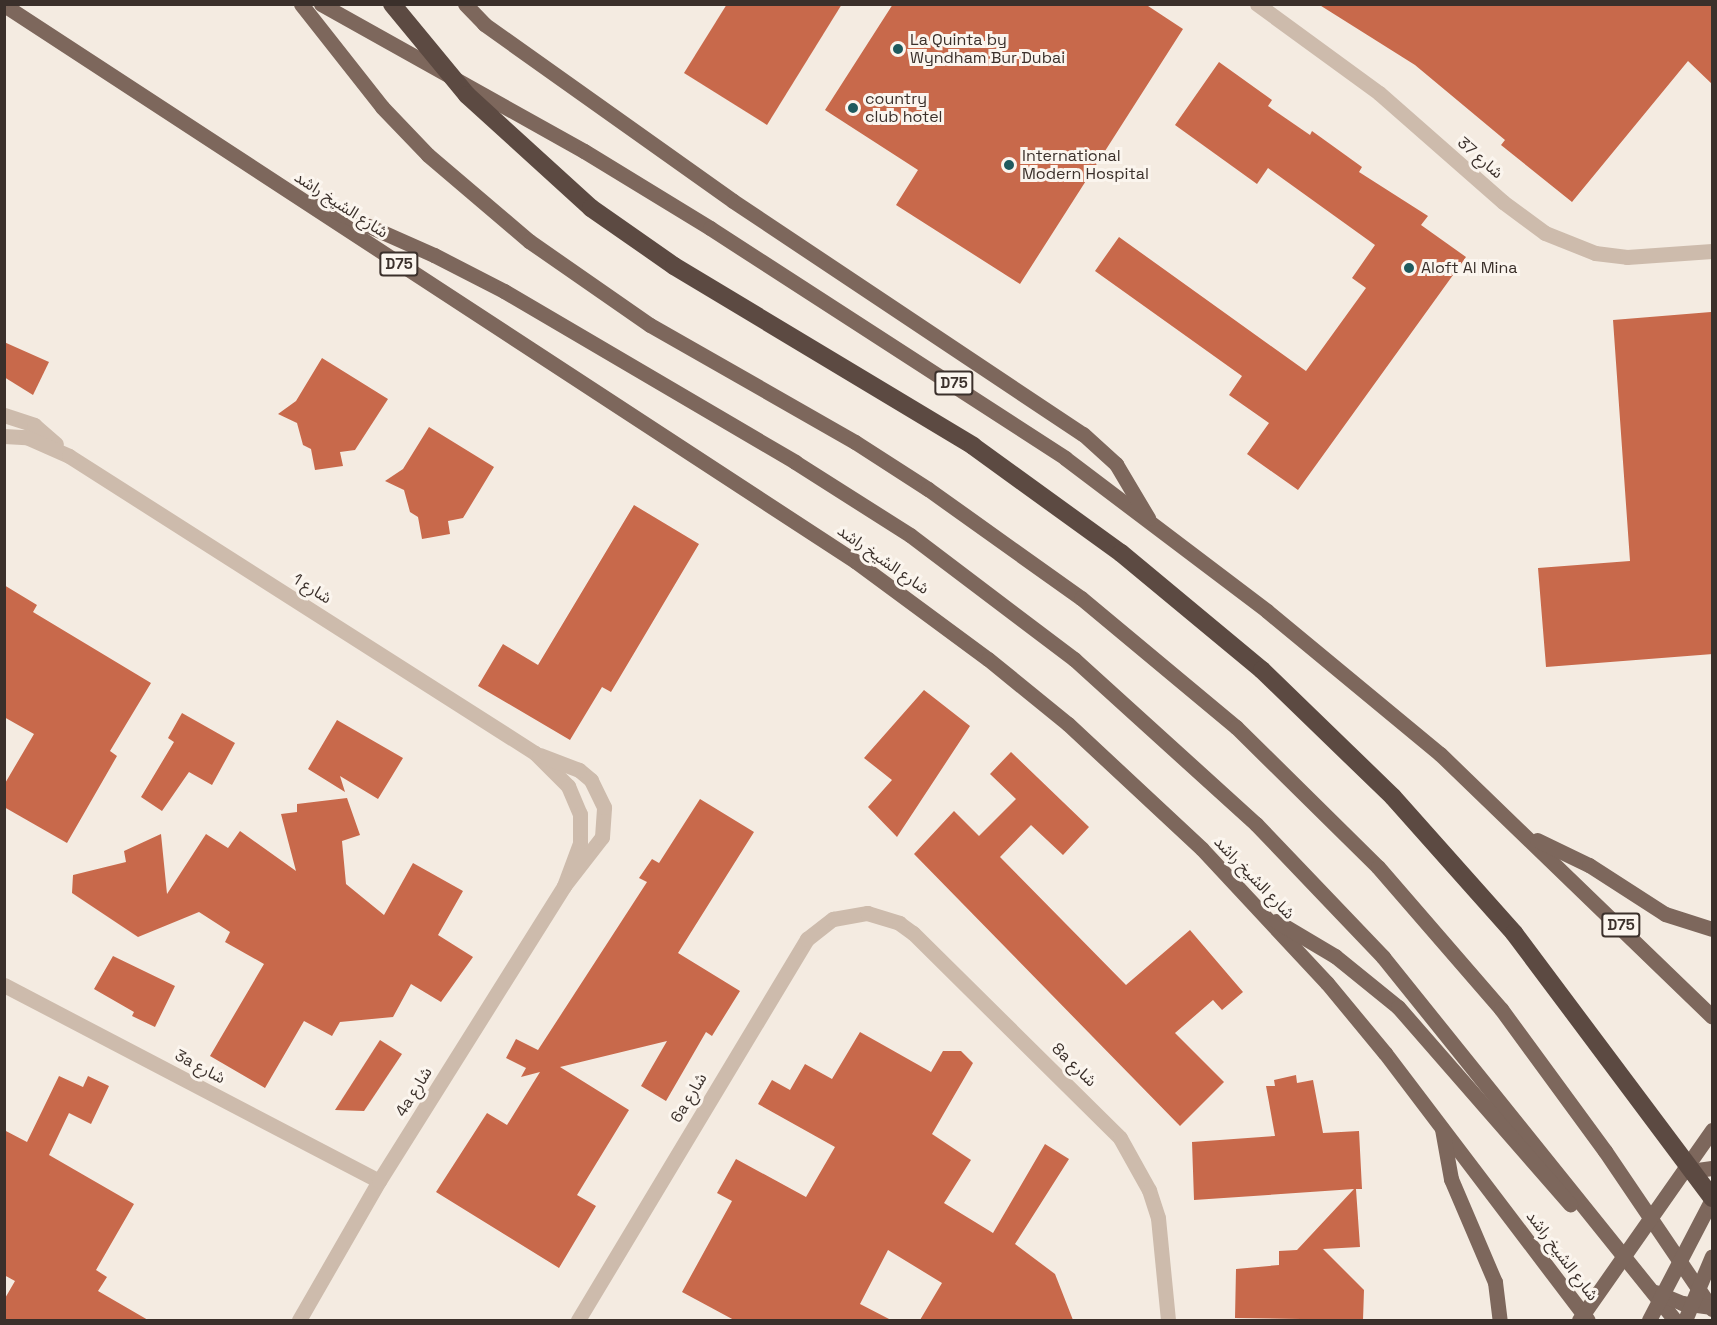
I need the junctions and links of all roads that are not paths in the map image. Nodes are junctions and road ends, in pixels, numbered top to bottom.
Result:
1 (302, 4) edge
2 (393, 4) edge
3 (465, 4) edge
4 (1257, 4) edge
5 (4, 5) edge
6 (324, 6) edge
7 (289, 192) junction
8 (1713, 251) edge
9 (4, 415) edge
10 (4, 436) edge
11 (69, 456) junction
12 (1149, 521) junction
13 (535, 753) junction
14 (604, 807) joint
15 (580, 814) joint
16 (1526, 836) junction
17 (564, 886) junction
18 (850, 914) joint
19 (1266, 915) junction
20 (1713, 930) edge
21 (4, 985) edge
22 (1713, 1017) edge
23 (1441, 1126) junction
24 (1713, 1130) edge
25 (1713, 1168) edge
26 (1682, 1172) junction
27 (379, 1181) junction
28 (1713, 1198) edge
29 (1713, 1256) edge
30 (1619, 1261) junction
31 (1664, 1296) junction
32 (1691, 1305) junction
33 (1713, 1308) edge
34 (1583, 1318) edge
35 (299, 1320) edge
36 (578, 1320) edge
37 (1168, 1320) edge
38 (1500, 1320) edge
39 (1649, 1320) edge
40 (1675, 1320) edge
41 (1685, 1320) edge

1 - 6 main road
1 - 33 main road
2 - 28 highway
3 - 12 main road
4 - 8 street, شارع 37
5 - 7 main road, شارع الشيخ راشد / D75
6 - 12 main road, D75
7 - 19 main road, شارع الشيخ راشد / D75
7 - 40 main road
9 - 11 street, شارع 1
10 - 11 street, شارع 1
11 - 13 street, شارع 1
12 - 16 main road, D75
13 - 14 street, شارع 1
13 - 15 street, شارع 1
14 - 17 street, 4a شارع
15 - 17 street, 4a شارع
16 - 20 main road
16 - 22 main road, D75
17 - 27 street, 4a شارع
18 - 36 street, 6a شارع
18 - 37 street, 8a شارع
19 - 23 main road, شارع الشيخ راشد / D75
19 - 30 main road
21 - 27 street, 3a شارع
23 - 34 main road, شارع الشيخ راشد / D75
23 - 38 main road
24 - 26 main road
25 - 26 main road
26 - 30 main road
27 - 35 street, 4a شارع
28 - 31 main road
29 - 32 main road
30 - 31 main road
30 - 34 main road
31 - 32 main road
31 - 39 main road
32 - 33 main road
32 - 41 main road

